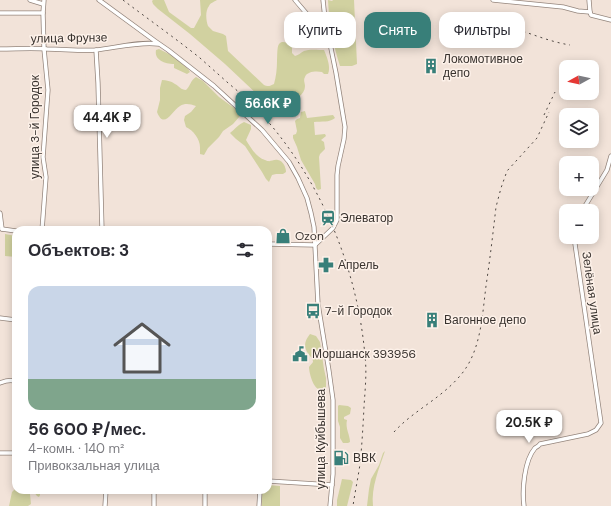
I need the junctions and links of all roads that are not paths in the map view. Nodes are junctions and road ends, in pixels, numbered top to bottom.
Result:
1 (30, 0) edge
2 (99, 0) edge
3 (295, 0) edge
4 (323, 0) edge
5 (493, 0) edge
6 (589, 0) edge
7 (44, 2) edge
8 (306, 12) edge
9 (324, 12) edge
10 (0, 13) edge
11 (43, 13) junction
12 (591, 13) junction
13 (611, 20) edge
14 (155, 42) junction
15 (0, 48) edge
16 (331, 48) edge
17 (44, 49) junction
18 (96, 50) junction
19 (611, 156) edge
20 (586, 204) edge
21 (0, 213) edge
22 (42, 226) edge
23 (102, 226) edge
24 (1, 231) edge
25 (12, 231) edge
26 (272, 244) edge
27 (575, 244) edge
28 (314, 245) junction
29 (0, 318) edge
30 (12, 320) edge
31 (12, 381) edge
32 (0, 382) edge
33 (0, 453) edge
34 (12, 453) edge
35 (272, 482) edge
36 (332, 485) junction
37 (106, 494) edge
38 (154, 494) edge
39 (205, 494) edge
40 (260, 494) edge
41 (105, 506) edge
42 (154, 506) edge
43 (205, 506) edge
44 (259, 506) edge
45 (330, 506) edge
46 (524, 506) edge

1 - 7 street
2 - 14 street, улица Куйбышева
3 - 8 street
4 - 9 street
5 - 12 street
6 - 12 street
7 - 11 street, улица 3-й Городок
10 - 11 street
11 - 17 street, улица 3-й Городок
12 - 13 street
14 - 18 street, улица Фрунзе
14 - 28 street, улица Куйбышева
15 - 17 street, улица Фрунзе
16 - 28 street
17 - 18 street, улица Фрунзе
17 - 22 street, улица 3-й Городок
18 - 23 street
19 - 20 street
21 - 24 street
24 - 25 street
26 - 28 street
27 - 46 street, Зелёная улица
28 - 36 street, улица Куйбышева
29 - 30 street
31 - 32 street
33 - 34 street
35 - 36 street
36 - 45 street, улица Куйбышева
37 - 41 street
38 - 42 street
39 - 43 street
40 - 44 street

